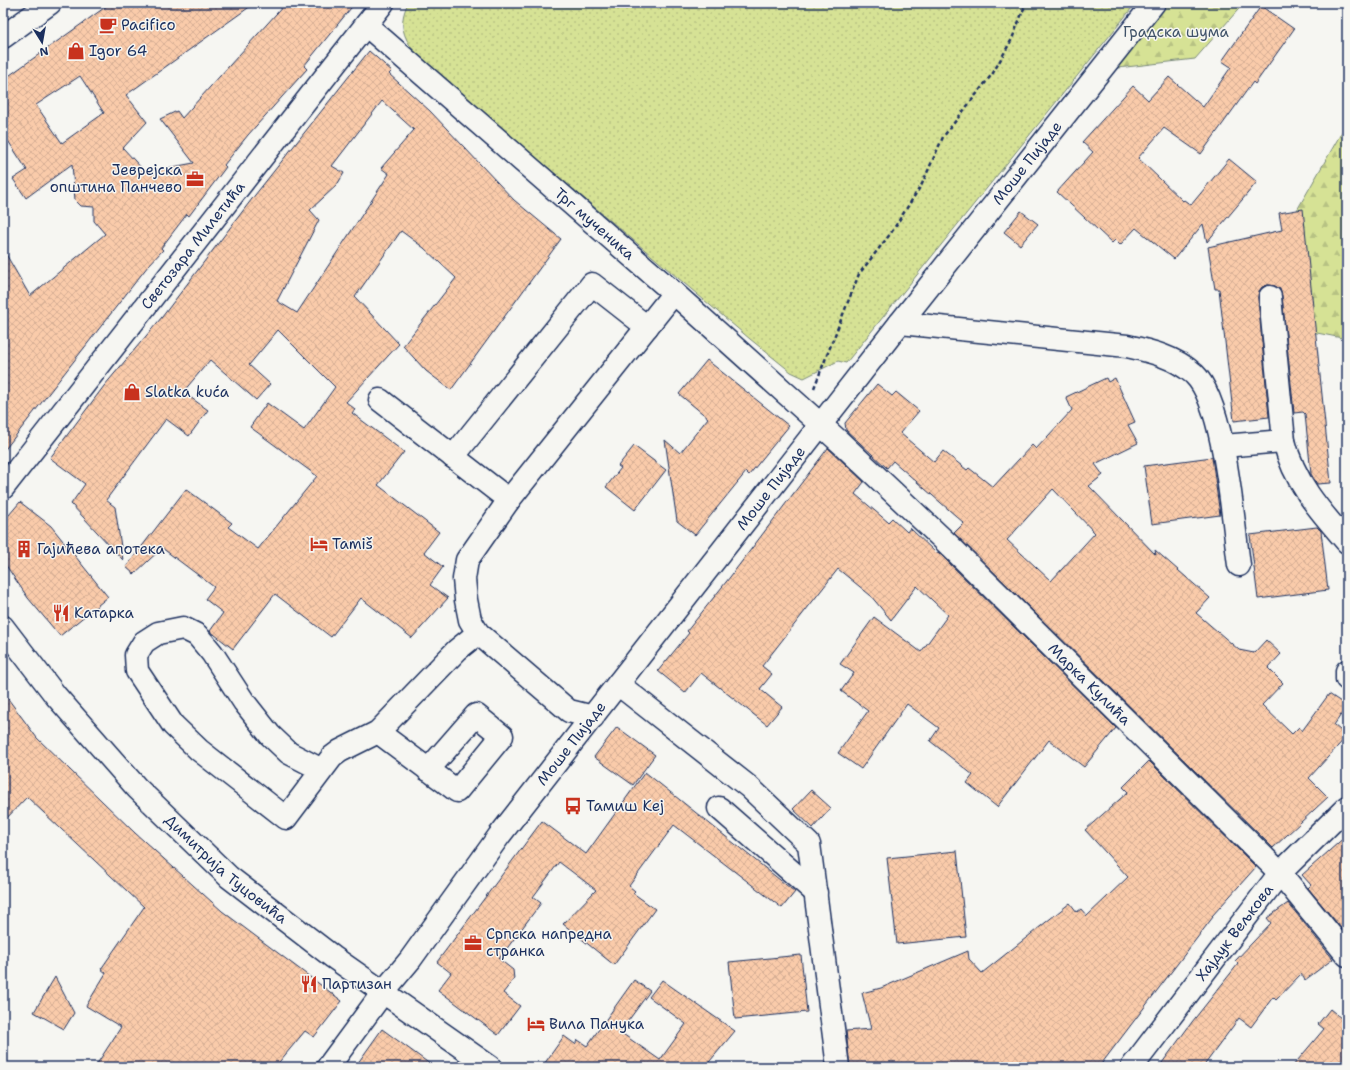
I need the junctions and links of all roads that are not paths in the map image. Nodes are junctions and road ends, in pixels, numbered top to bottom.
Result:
1 (50, 3) edge
2 (383, 3) edge
3 (1154, 3) edge
4 (366, 25) junction
5 (3, 37) edge
6 (674, 293) junction
7 (1270, 297) dead end
8 (900, 323) junction
9 (647, 327) junction
10 (380, 400) dead end
11 (813, 418) junction
12 (1284, 441) junction
13 (1223, 446) junction
14 (453, 457) junction
15 (3, 488) edge
16 (509, 500) junction
17 (1347, 542) edge
18 (1239, 565) dead end
19 (3, 627) edge
20 (478, 633) junction
21 (1347, 671) edge
22 (1347, 679) edge
23 (618, 684) junction
24 (593, 717) junction
25 (378, 732) junction
26 (322, 770) junction
27 (428, 770) dead end
28 (1347, 807) edge
29 (719, 808) dead end
30 (1280, 874) junction
31 (816, 893) junction
32 (1347, 955) edge
33 (384, 992) junction
34 (328, 1067) edge
35 (490, 1067) edge
36 (838, 1067) edge
37 (1132, 1067) edge

1 - 5 street
2 - 4 street, Светозара Милетића
3 - 8 street, Моше Пијаде
4 - 6 street, Трг мученика
4 - 15 street, Светозара Милетића
6 - 9 street
6 - 11 street, Трг мученика
7 - 12 street
8 - 11 street, Моше Пијаде
8 - 13 street
9 - 14 street
9 - 16 street
10 - 14 street
11 - 23 street, Моше Пијаде
11 - 30 street, Марка Кулића
12 - 13 street
12 - 17 street
13 - 18 street
14 - 16 street
16 - 20 street
19 - 33 street, Димитрија Туцовића
20 - 24 street
20 - 25 street
21 - 22 street
23 - 24 street, Моше Пијаде
23 - 31 street
24 - 33 street, Моше Пијаде
25 - 26 street
25 - 27 street
26 - 26 street
28 - 30 street, Хајдук Вељкова
29 - 31 street
30 - 32 street, Марка Кулића
30 - 37 street, Хајдук Вељкова
31 - 36 street
33 - 34 street, Моше Пијаде
33 - 35 street, Димитрија Туцовића

